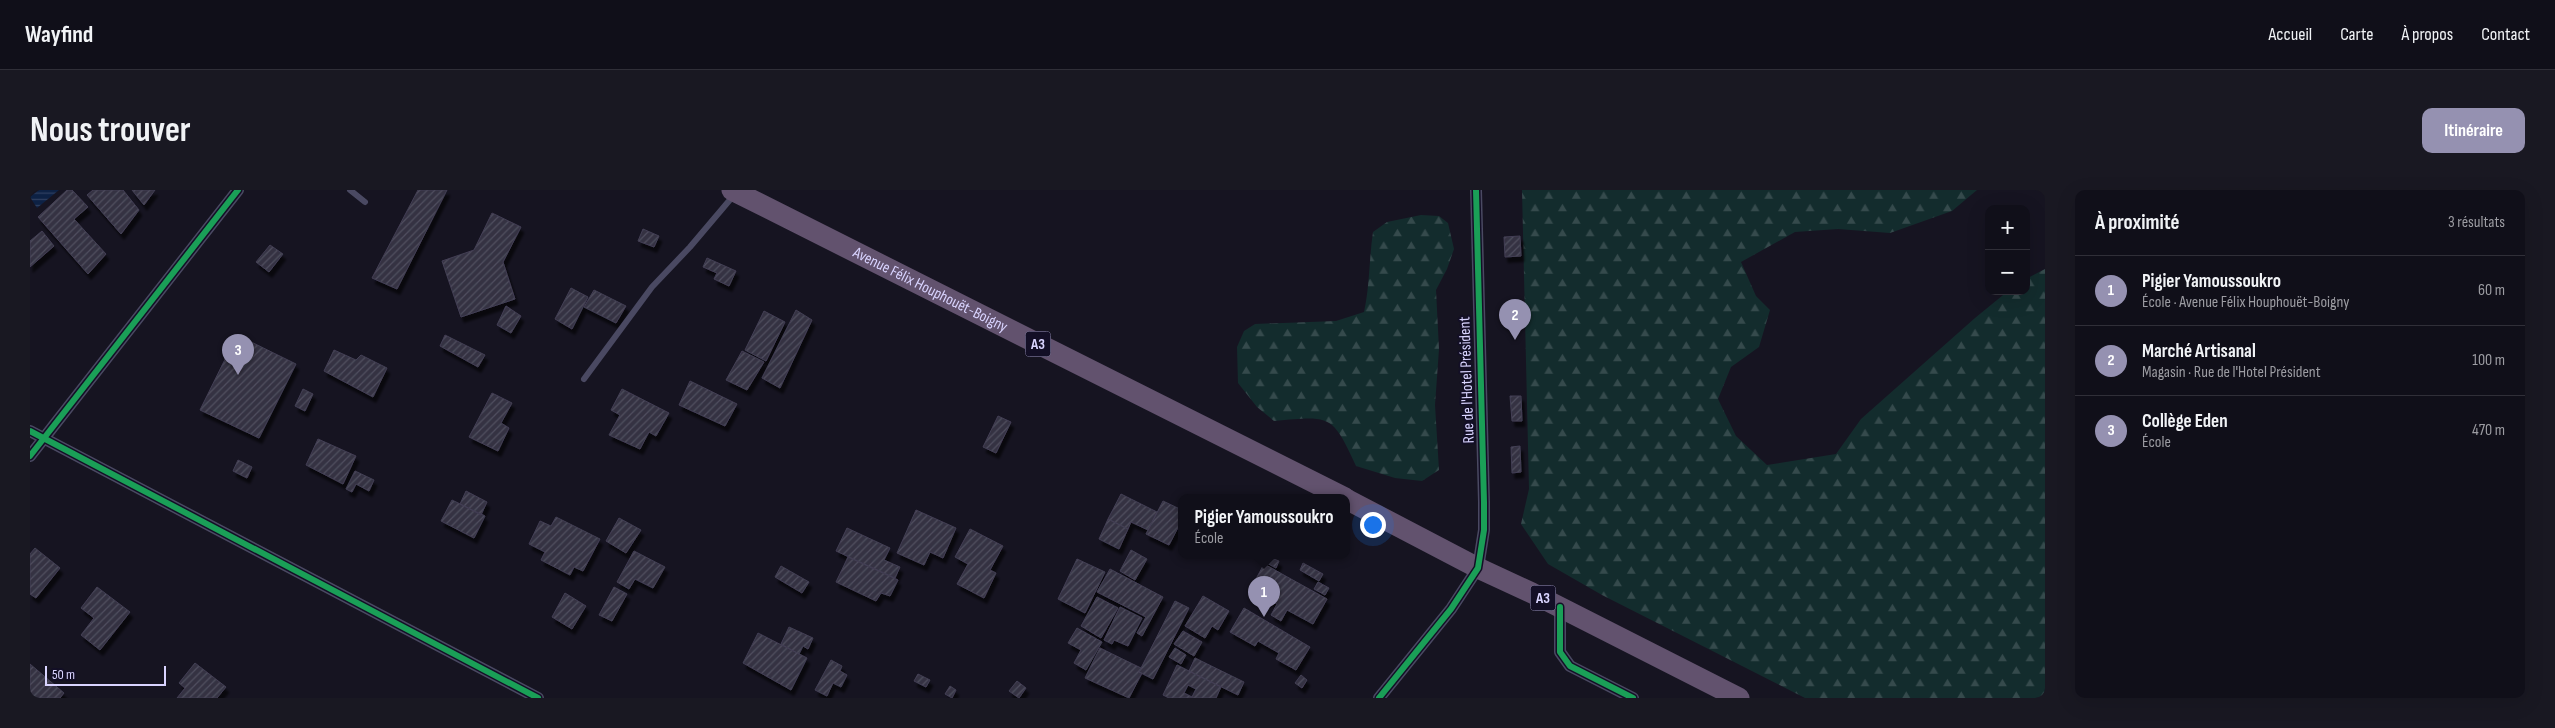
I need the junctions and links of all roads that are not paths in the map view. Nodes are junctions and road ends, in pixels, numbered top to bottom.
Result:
1 (238, 190) edge
2 (350, 190) edge
3 (1476, 190) edge
4 (734, 191) edge
5 (366, 202) dead end
6 (584, 379) dead end
7 (30, 432) edge
8 (43, 440) junction
9 (30, 456) edge
10 (1336, 494) edge
11 (1350, 501) edge
12 (1478, 568) junction
13 (1560, 607) junction
14 (538, 698) edge
15 (1380, 698) edge
16 (1633, 698) edge
17 (1739, 698) edge

1 - 8 street
2 - 5 lane
3 - 12 street, Rue de l'Hotel Président
4 - 6 lane
4 - 10 highway, Avenue Félix Houphouët-Boigny / A3
7 - 8 street
8 - 9 street
8 - 14 street
11 - 12 highway, Avenue Félix Houphouët-Boigny / A3
12 - 13 highway, Avenue Félix Houphouët-Boigny / A3
12 - 15 street
13 - 16 street
13 - 17 highway, Avenue Félix Houphouët-Boigny / A3

